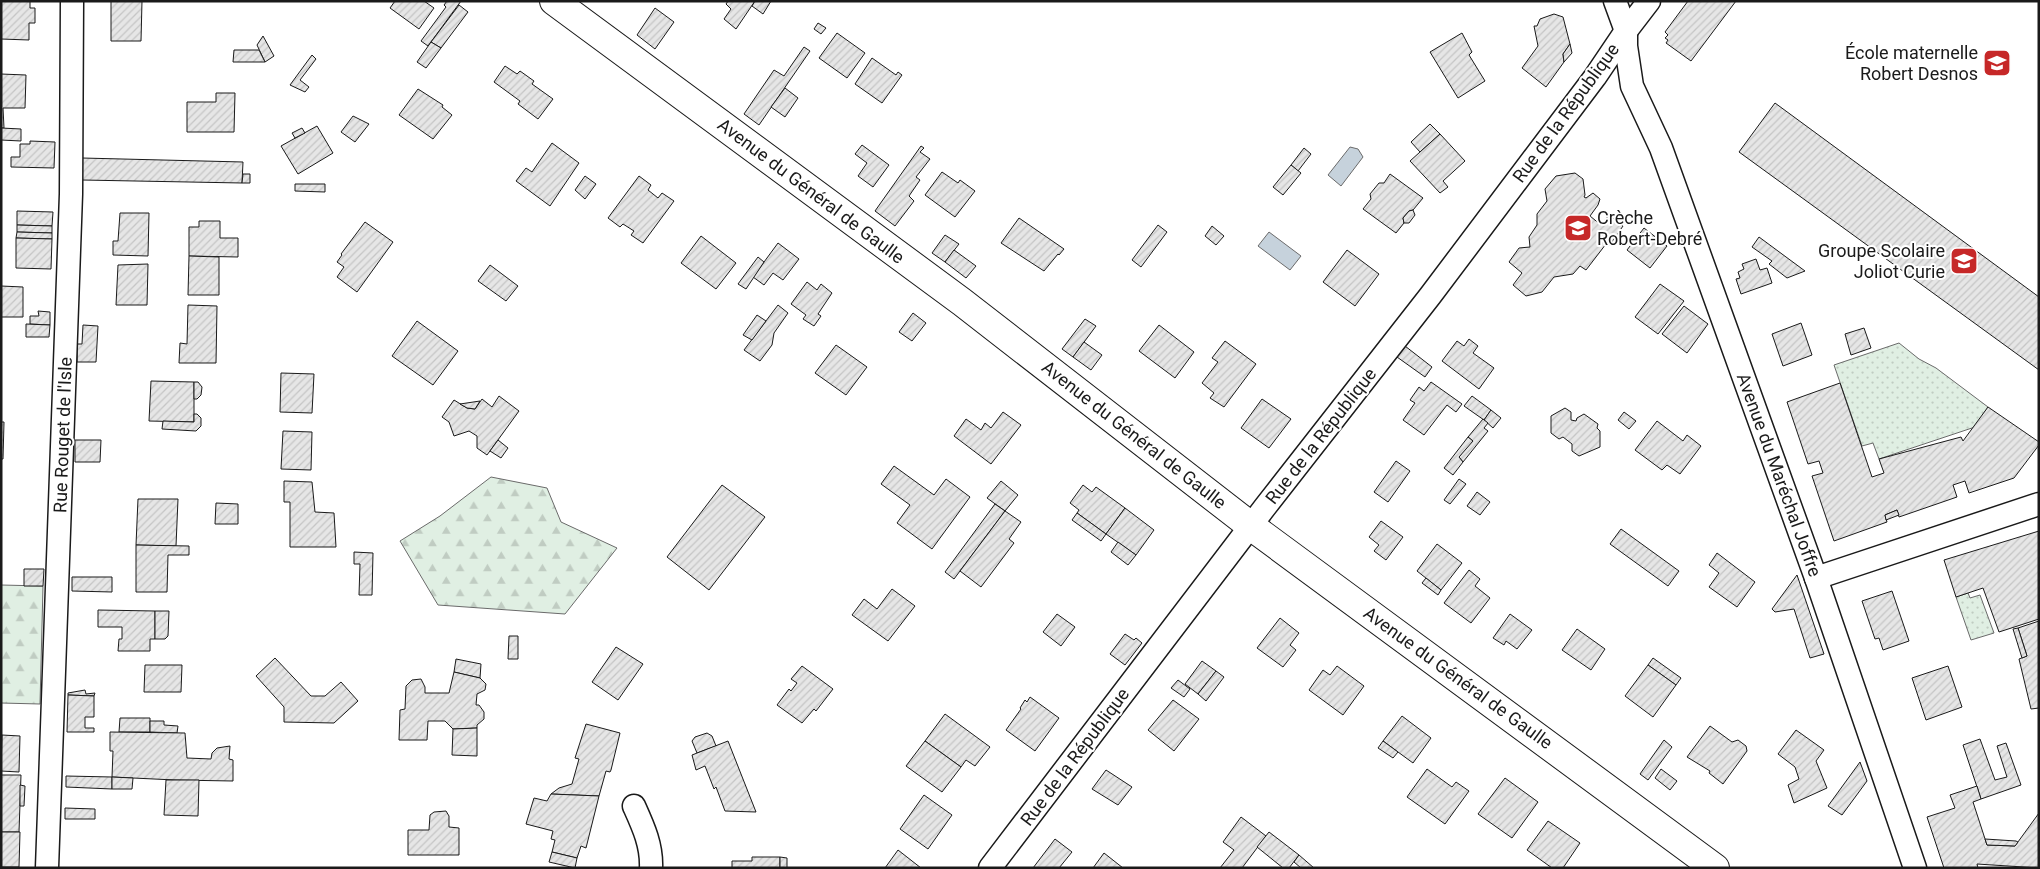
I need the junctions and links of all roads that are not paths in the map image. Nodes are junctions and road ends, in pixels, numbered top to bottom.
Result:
1 (72, 1) edge
2 (554, 1) edge
3 (1615, 1) edge
4 (1649, 1) edge
5 (1626, 31) junction
6 (1588, 86) junction
7 (1632, 86) junction
8 (2039, 504) edge
9 (1252, 527) junction
10 (1816, 578) junction
11 (634, 806) dead end
12 (47, 868) edge
13 (651, 868) edge
14 (990, 868) edge
15 (1715, 868) edge
16 (1915, 868) edge

1 - 12 street, Rue Rouget de l'Isle
2 - 9 street, Avenue du Général de Gaulle
3 - 5 street, Avenue du Maréchal Joffre
4 - 5 street, Rue de la République
5 - 6 street, Rue de la République
5 - 7 street, Avenue du Maréchal Joffre
6 - 7 street
6 - 9 street, Rue de la République
7 - 10 street, Avenue du Maréchal Joffre
8 - 10 street
9 - 14 street, Rue de la République
9 - 15 street, Avenue du Général de Gaulle
10 - 16 street, Avenue du Maréchal Joffre
11 - 13 street

